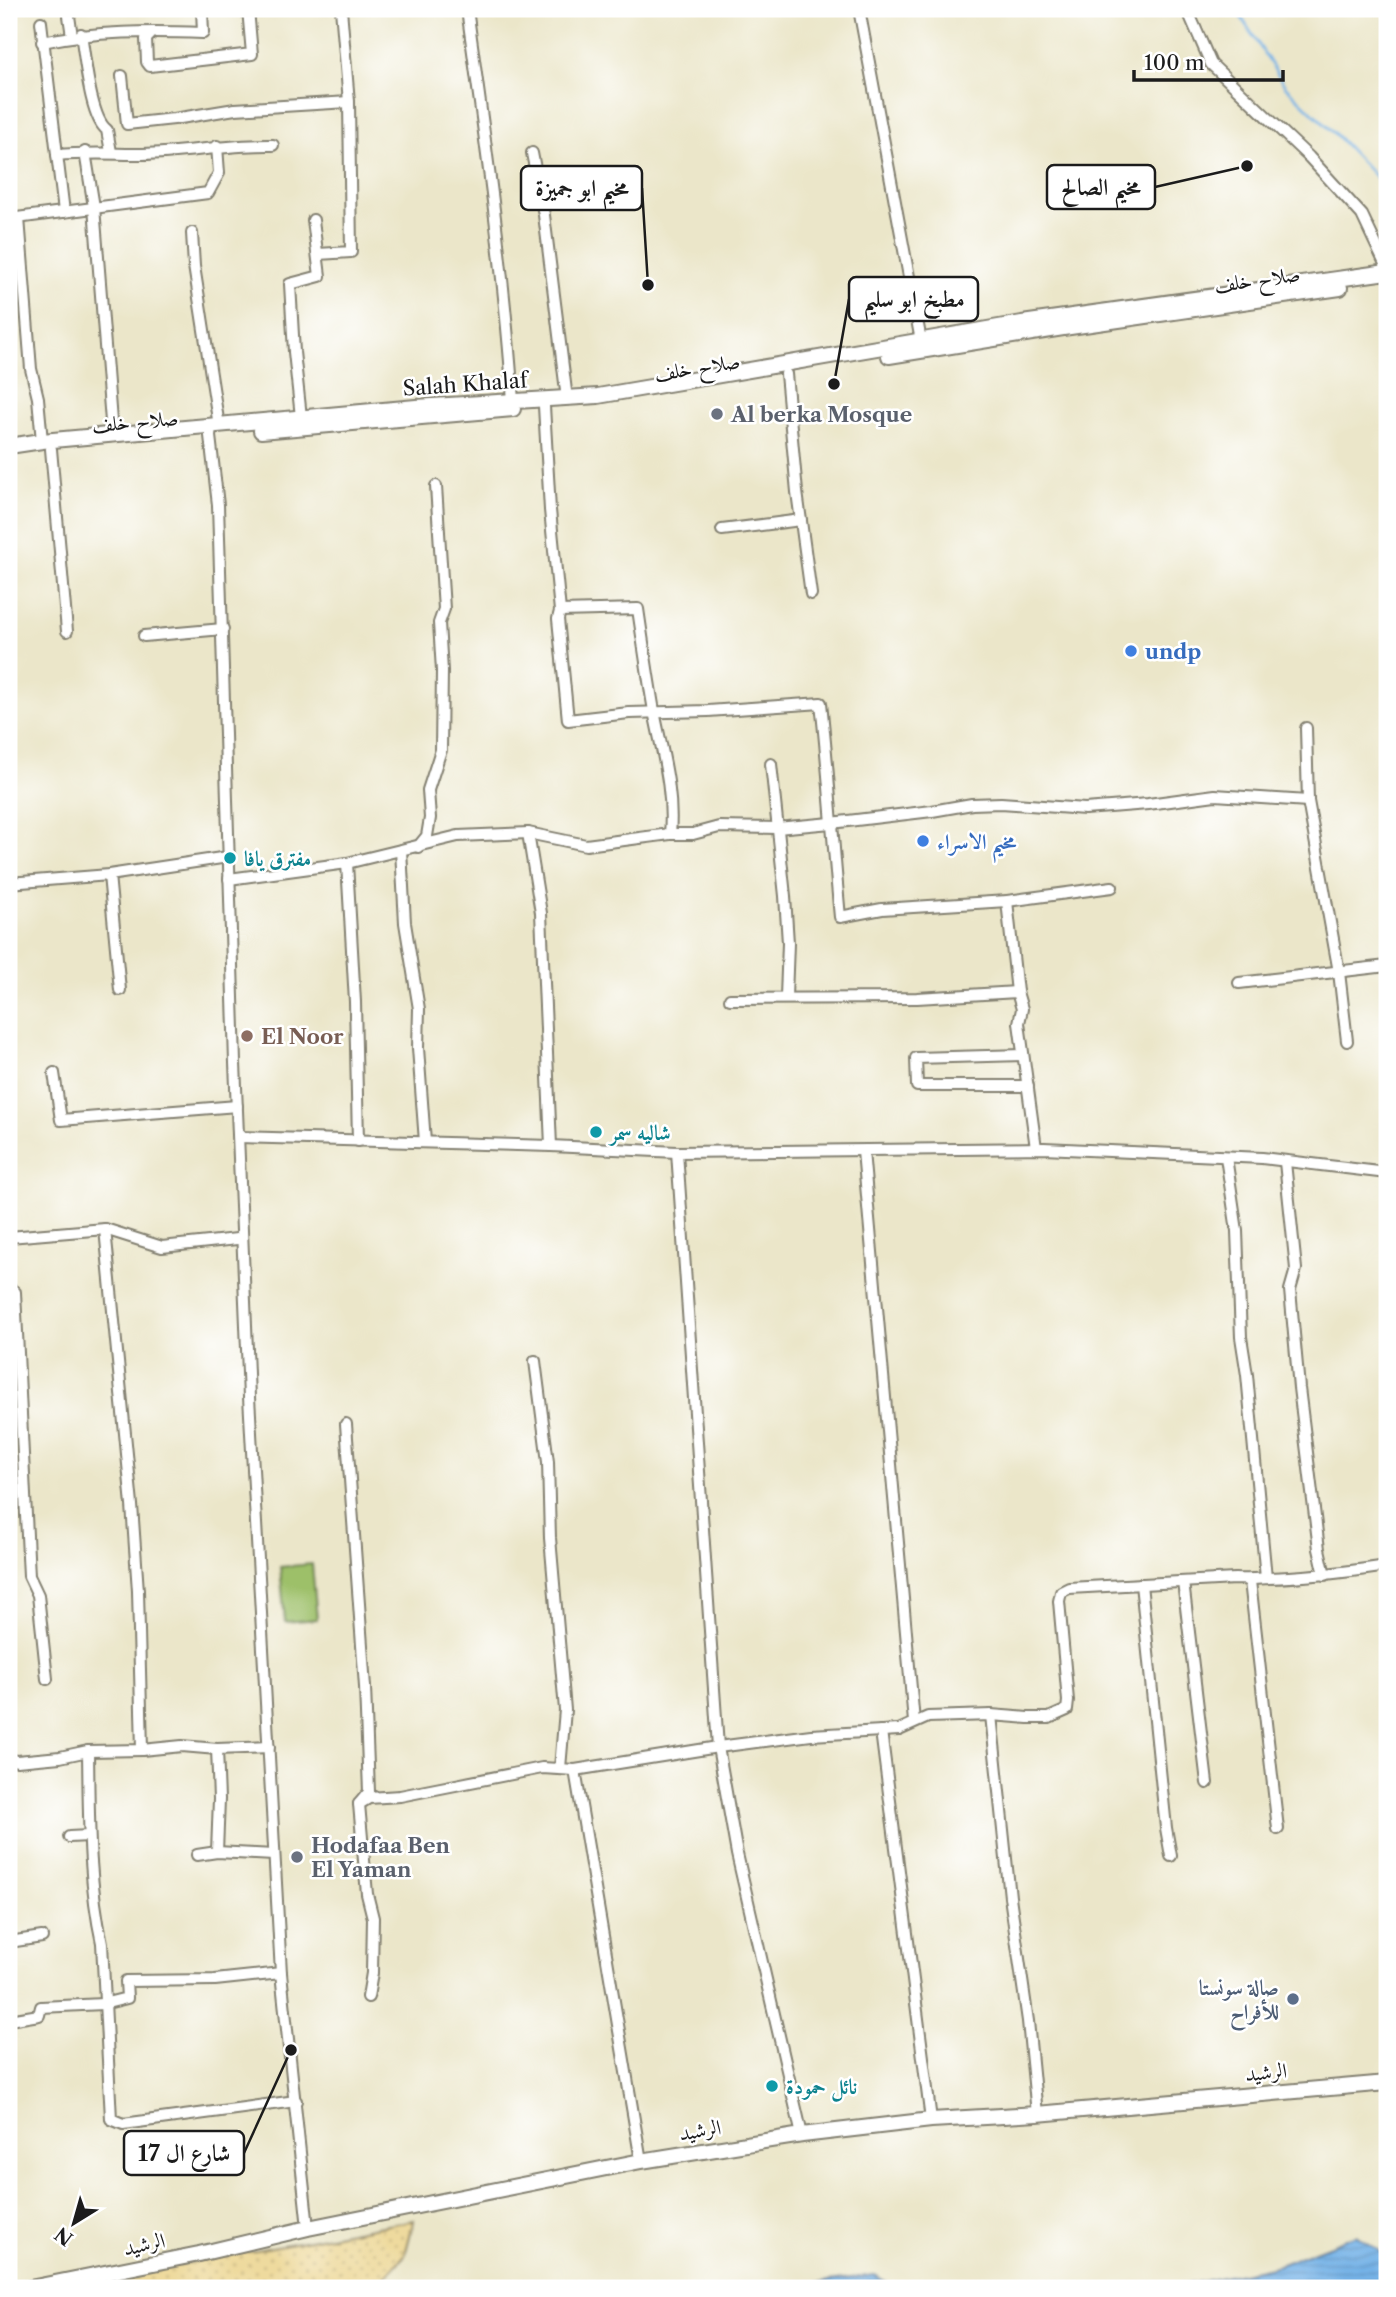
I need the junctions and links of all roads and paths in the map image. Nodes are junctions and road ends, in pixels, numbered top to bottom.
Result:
1 (72, 9) edge
2 (202, 9) edge
3 (247, 9) edge
4 (341, 9) edge
5 (467, 9) edge
6 (859, 9) edge
7 (1187, 9) edge
8 (41, 22) dead end
9 (153, 32) junction
10 (76, 35) junction
11 (42, 42) junction
12 (122, 76) dead end
13 (349, 102) junction
14 (273, 145) dead end
15 (217, 146) junction
16 (85, 152) junction
17 (111, 152) junction
18 (532, 153) dead end
19 (57, 155) junction
20 (94, 207) junction
21 (64, 212) junction
22 (14, 219) edge
23 (313, 220) dead end
24 (192, 233) dead end
25 (318, 254) junction
26 (1387, 270) edge
27 (1387, 282) edge
28 (921, 341) junction
29 (786, 374) junction
30 (567, 399) junction
31 (513, 401) junction
32 (544, 406) junction
33 (301, 417) junction
34 (213, 429) junction
35 (113, 434) junction
36 (46, 445) junction
37 (9, 446) edge
38 (9, 454) edge
39 (436, 486) dead end
40 (801, 520) junction
41 (722, 530) dead end
42 (811, 594) dead end
43 (560, 611) junction
44 (223, 629) junction
45 (67, 631) dead end
46 (145, 636) dead end
47 (654, 712) junction
48 (1306, 728) dead end
49 (771, 764) dead end
50 (1308, 801) junction
51 (831, 823) junction
52 (777, 828) junction
53 (528, 833) junction
54 (670, 834) junction
55 (418, 847) junction
56 (401, 850) junction
57 (228, 857) junction
58 (346, 863) junction
59 (109, 875) junction
60 (229, 879) junction
61 (9, 883) edge
62 (1112, 887) dead end
63 (1007, 901) junction
64 (1387, 967) edge
65 (1339, 972) junction
66 (1239, 983) dead end
67 (120, 990) dead end
68 (1017, 992) junction
69 (786, 997) junction
70 (730, 999) dead end
71 (1347, 1041) dead end
72 (1023, 1055) junction
73 (54, 1073) dead end
74 (1028, 1086) junction
75 (237, 1106) junction
76 (239, 1137) junction
77 (359, 1141) junction
78 (425, 1142) junction
79 (551, 1146) junction
80 (1036, 1148) junction
81 (863, 1151) junction
82 (677, 1152) junction
83 (1226, 1157) junction
84 (1285, 1162) junction
85 (1387, 1173) edge
86 (105, 1229) junction
87 (9, 1237) edge
88 (237, 1239) dead end
89 (9, 1288) edge
90 (535, 1361) dead end
91 (346, 1424) dead end
92 (1387, 1566) edge
93 (1325, 1575) junction
94 (1266, 1578) junction
95 (1250, 1581) junction
96 (1183, 1582) junction
97 (1141, 1584) junction
98 (47, 1679) dead end
99 (991, 1715) junction
100 (914, 1722) junction
101 (881, 1731) junction
102 (269, 1747) junction
103 (718, 1747) junction
104 (217, 1749) junction
105 (142, 1750) junction
106 (88, 1751) junction
107 (9, 1759) edge
108 (560, 1768) junction
109 (575, 1770) junction
110 (1208, 1783) dead end
111 (359, 1804) junction
112 (1278, 1829) dead end
113 (89, 1836) junction
114 (69, 1837) dead end
115 (217, 1853) junction
116 (197, 1855) dead end
117 (274, 1855) junction
118 (1171, 1856) dead end
119 (42, 1937) dead end
120 (9, 1942) edge
121 (281, 1973) junction
122 (368, 1997) dead end
123 (103, 2004) junction
124 (9, 2020) edge
125 (1387, 2083) edge
126 (296, 2101) junction
127 (1037, 2114) junction
128 (931, 2120) junction
129 (802, 2135) junction
130 (641, 2161) junction
131 (308, 2228) junction
132 (30, 2288) edge

1 - 10 street
2 - 9 street
3 - 9 street
4 - 13 street
5 - 31 street
6 - 28 street
7 - 26 street
8 - 11 street
9 - 10 street
10 - 11 street
10 - 17 street
11 - 19 street
12 - 13 street
13 - 25 street
14 - 15 street
15 - 17 street
15 - 20 street
16 - 17 street
16 - 19 street
16 - 20 street
18 - 30 street
19 - 21 street
20 - 21 street
20 - 35 street
21 - 22 street
22 - 36 street
23 - 25 street
24 - 34 street
25 - 33 street
26 - 28 main road, صلاح خلف
27 - 29 main road, صلاح خلف
28 - 30 main road, Salah Khalaf
29 - 32 main road, صلاح خلف
29 - 40 street
30 - 31 main road, Salah Khalaf
31 - 33 main road, Salah Khalaf
32 - 34 main road, صلاح خلف
32 - 43 street
33 - 34 main road, Salah Khalaf
34 - 35 main road, Salah Khalaf
34 - 36 main road, صلاح خلف
34 - 44 street
35 - 36 main road, Salah Khalaf
36 - 37 main road, Salah Khalaf
36 - 38 main road, صلاح خلف
36 - 45 street
39 - 55 street
40 - 41 street
40 - 42 street
43 - 47 street
43 - 47 street
44 - 46 street
44 - 57 street
47 - 51 street
47 - 54 street
48 - 50 street
49 - 52 street
50 - 51 street
50 - 65 street
51 - 52 street
51 - 63 street
52 - 54 street
52 - 69 street
53 - 54 street
53 - 55 street
53 - 79 street
55 - 56 street
56 - 58 street
56 - 78 street
57 - 59 street
57 - 60 street
58 - 60 street
58 - 77 street
59 - 61 street
59 - 67 street
60 - 75 street
62 - 63 street
63 - 68 street
64 - 65 street
65 - 66 street
65 - 71 street
68 - 69 street
68 - 72 street
69 - 70 street
72 - 74 street
72 - 74 street
73 - 75 street
74 - 80 street
75 - 76 street
76 - 77 street
76 - 102 street
77 - 78 street
78 - 79 street
79 - 82 street
80 - 81 street
80 - 83 street
81 - 82 street
81 - 100 street
82 - 103 street
83 - 84 street
83 - 94 street
84 - 85 street
84 - 93 street
86 - 87 street
86 - 88 street
86 - 105 street
89 - 98 street
90 - 108 street
91 - 111 street
92 - 93 street
93 - 94 street
94 - 95 street
95 - 96 street
95 - 112 street
96 - 97 street
96 - 110 street
97 - 99 street
97 - 118 street
99 - 100 street
99 - 127 street
100 - 101 street
101 - 103 street
101 - 128 street
102 - 104 street
102 - 117 street
103 - 109 street
103 - 129 street
104 - 105 street
104 - 115 street
105 - 106 street
106 - 107 street
106 - 113 street
108 - 109 street
108 - 111 street
109 - 130 street
111 - 122 street
113 - 114 street
113 - 123 street
115 - 116 street
115 - 117 street
117 - 121 street
119 - 120 street
121 - 123 street
121 - 126 street
123 - 124 street
123 - 126 street
125 - 127 main road, الرشيد
126 - 131 street
127 - 128 main road, الرشيد
128 - 129 main road, الرشيد
129 - 130 main road, الرشيد
130 - 131 main road, الرشيد
131 - 132 main road, الرشيد

